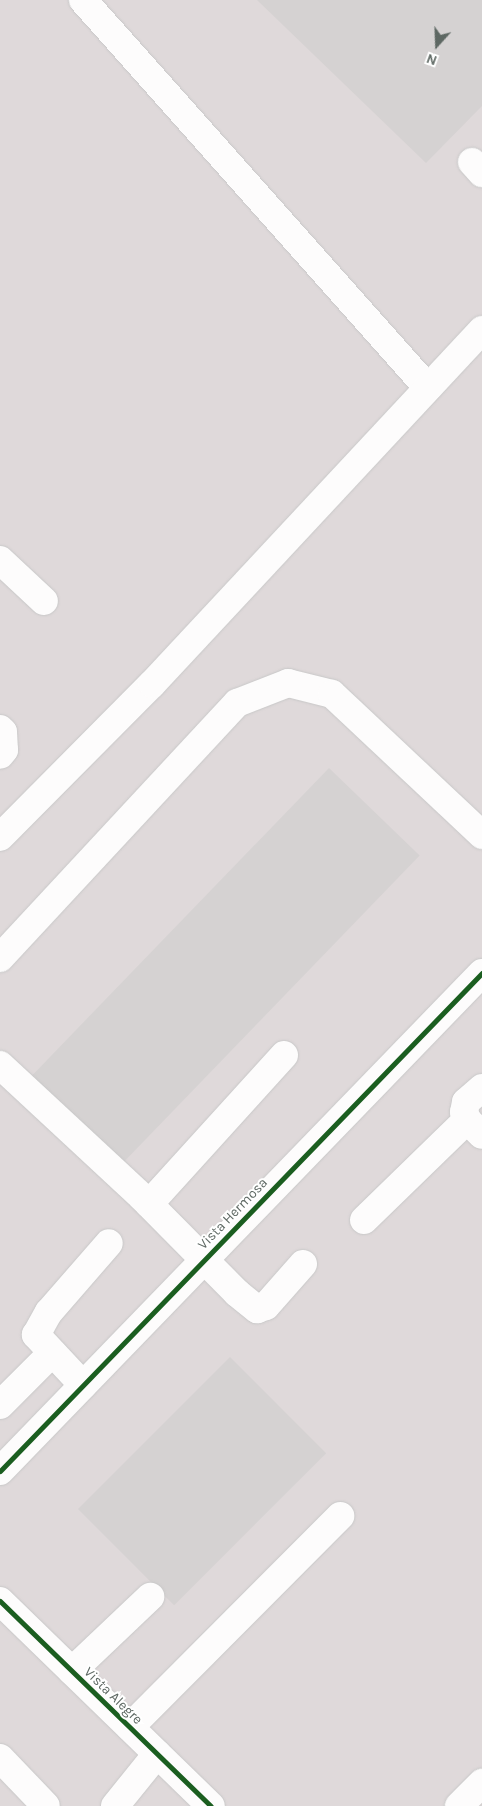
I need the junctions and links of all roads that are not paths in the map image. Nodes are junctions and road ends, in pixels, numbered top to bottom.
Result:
1 (83, 0) edge
2 (482, 330) edge
3 (428, 388) junction
4 (0, 560) edge
5 (44, 602) dead end
6 (0, 729) edge
7 (0, 755) edge
8 (482, 835) edge
9 (0, 837) edge
10 (0, 958) edge
11 (482, 973) edge
12 (284, 1055) dead end
13 (0, 1065) edge
14 (482, 1088) edge
15 (474, 1127) edge
16 (149, 1204) junction
17 (364, 1220) dead end
18 (109, 1243) dead end
19 (204, 1260) junction
20 (302, 1264) dead end
21 (52, 1354) junction
22 (83, 1385) junction
23 (0, 1405) edge
24 (0, 1470) edge
25 (340, 1516) dead end
26 (150, 1597) dead end
27 (0, 1602) edge
28 (72, 1671) junction
29 (130, 1727) junction
30 (157, 1754) junction
31 (0, 1758) edge
32 (482, 1783) edge
33 (46, 1806) edge
34 (115, 1806) edge
35 (211, 1806) edge
36 (459, 1806) edge

1 - 3 street
2 - 3 street
3 - 9 street
4 - 5 street
6 - 7 street
8 - 10 street
11 - 19 street, Vista Hermosa
12 - 16 street
13 - 16 street
14 - 15 street
15 - 17 street
16 - 19 street
18 - 21 street
19 - 20 street
19 - 22 street, Vista Hermosa
21 - 22 street
21 - 23 street
22 - 24 street, Vista Hermosa
25 - 29 street
26 - 28 street
27 - 28 street, Vista Alegre
28 - 29 street, Vista Alegre
29 - 30 street, Vista Alegre
30 - 34 street
30 - 35 street, Vista Alegre
31 - 33 street
32 - 36 street

